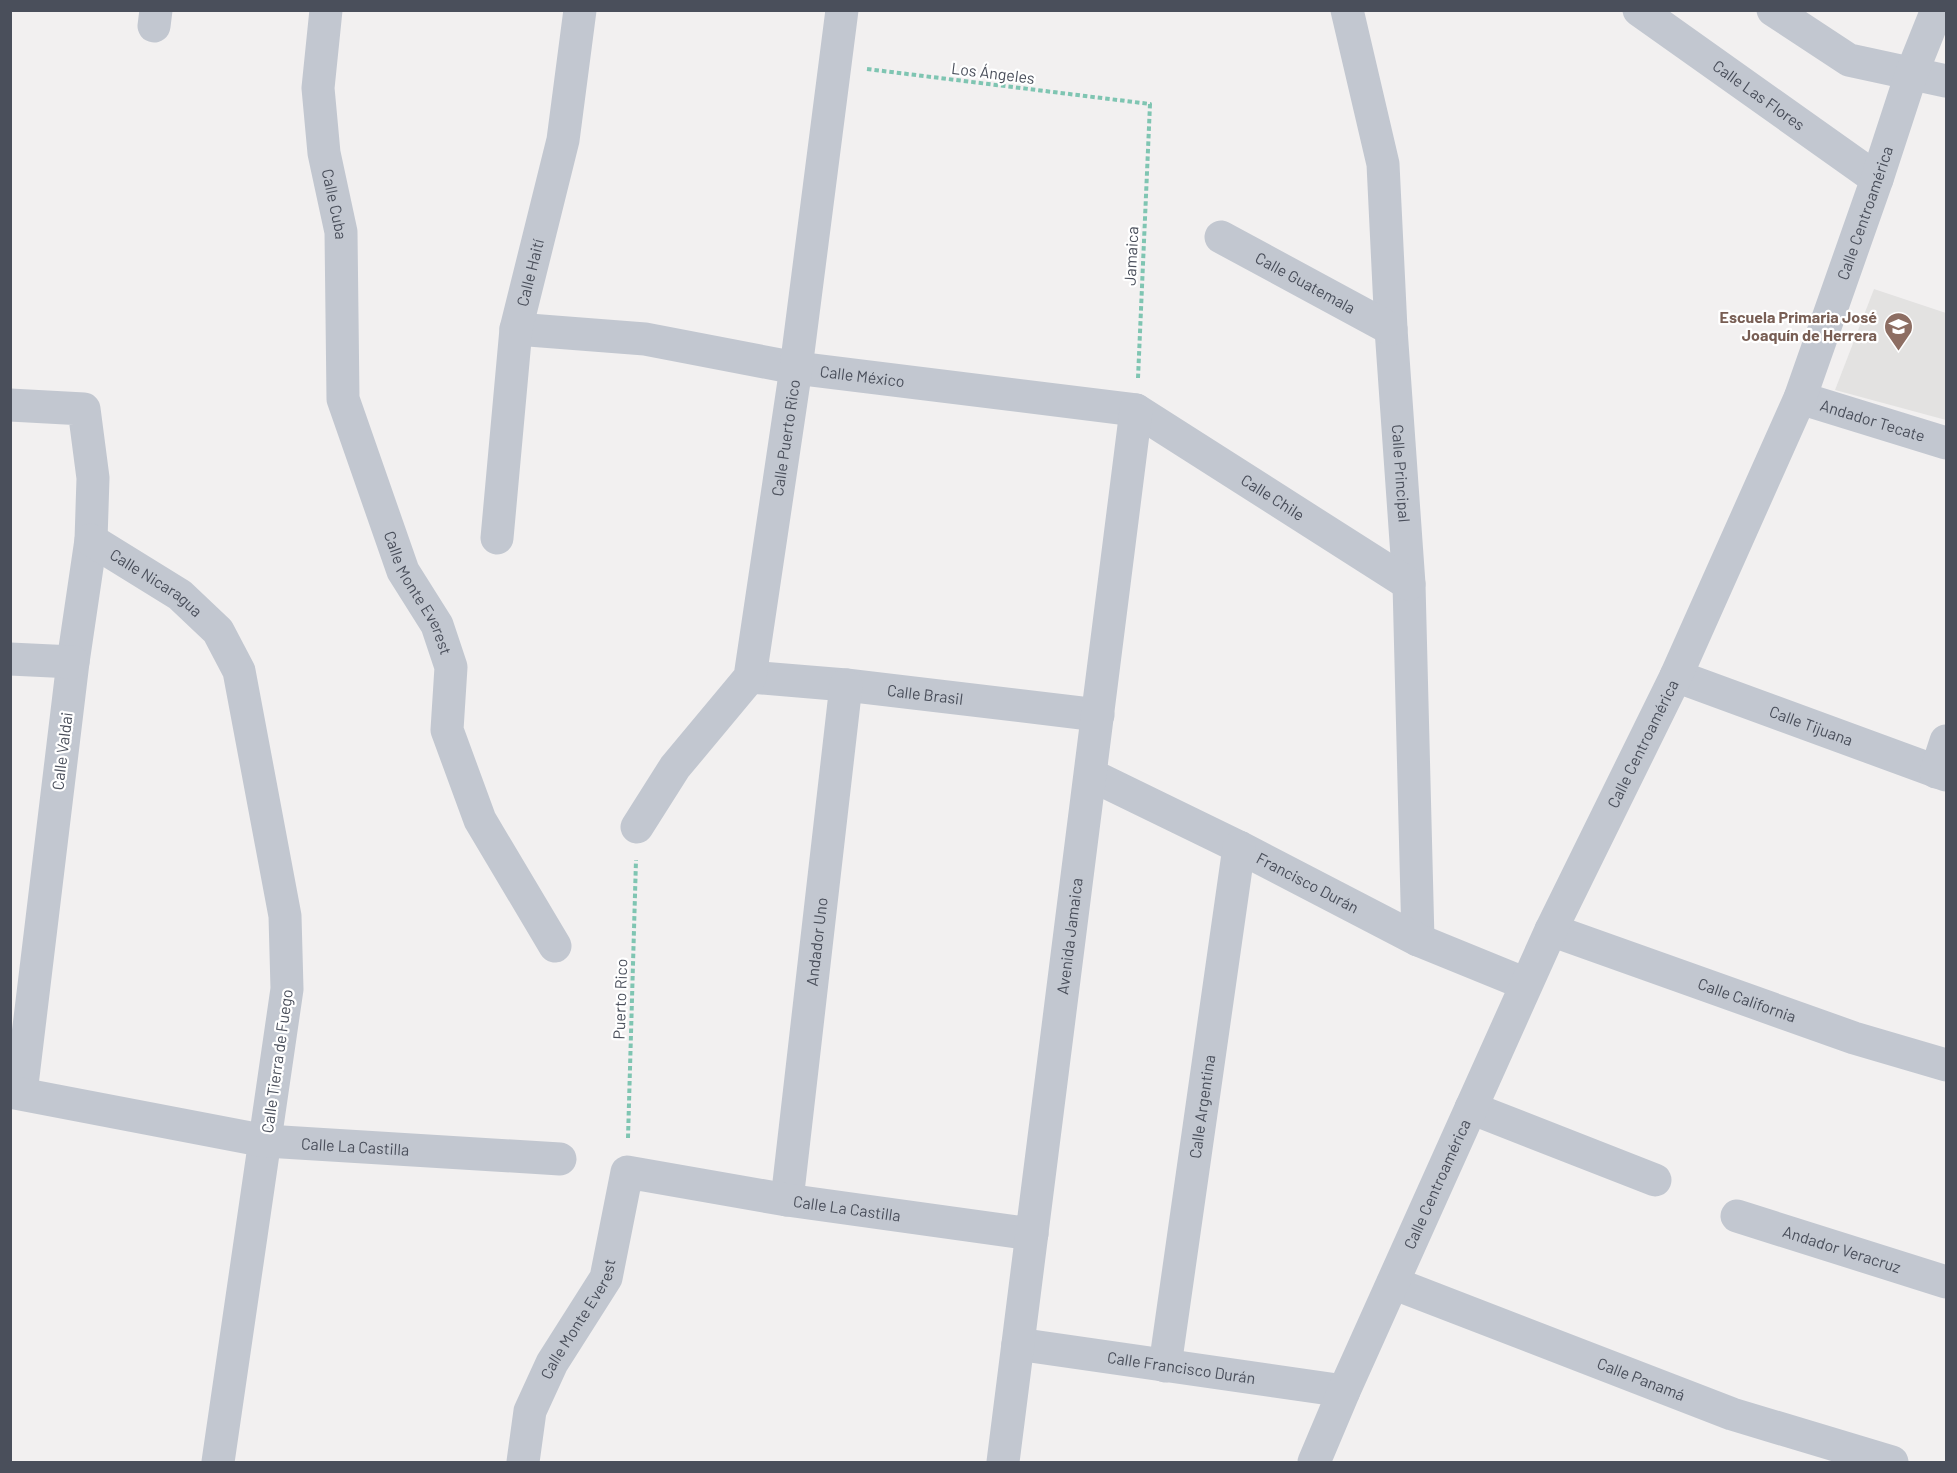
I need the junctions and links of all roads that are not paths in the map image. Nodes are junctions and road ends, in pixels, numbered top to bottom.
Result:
1 (326, 10) edge
2 (580, 10) edge
3 (842, 10) edge
4 (1347, 10) edge
5 (1639, 10) edge
6 (1773, 10) edge
7 (1936, 10) edge
8 (1911, 75) junction
9 (1947, 81) edge
10 (1877, 179) junction
11 (1221, 237) dead end
12 (516, 329) junction
13 (1391, 329) junction
14 (796, 368) junction
15 (1800, 398) junction
16 (343, 399) joint
17 (10, 405) edge
18 (1136, 410) junction
19 (1947, 443) edge
20 (497, 538) dead end
21 (91, 540) junction
22 (1409, 584) junction
23 (218, 631) joint
24 (10, 659) edge
25 (73, 662) junction
26 (1676, 676) junction
27 (750, 677) junction
28 (846, 685) junction
29 (1098, 715) junction
30 (1947, 741) edge
31 (1941, 773) edge
32 (1091, 775) junction
33 (637, 827) road end
34 (1239, 847) junction
35 (1551, 930) junction
36 (1418, 940) junction
37 (555, 946) dead end
38 (1526, 984) junction
39 (1947, 1065) edge
40 (16, 1092) edge
41 (1471, 1108) junction
42 (266, 1141) junction
43 (560, 1159) dead end
44 (627, 1172) joint
45 (1655, 1180) dead end
46 (787, 1200) junction
47 (1737, 1216) dead end
48 (1032, 1234) junction
49 (1947, 1282) edge
50 (1394, 1283) junction
51 (1018, 1344) junction
52 (1165, 1366) junction
53 (1344, 1391) junction
54 (218, 1462) edge
55 (523, 1462) edge
56 (1003, 1462) edge
57 (1314, 1462) edge
58 (1892, 1462) edge

1 - 16 street, Calle Cuba
2 - 12 street, Calle Haití
3 - 14 street, Calle Puerto Rico
4 - 13 street, Calle Principal
5 - 10 street, Calle Las Flores
6 - 8 street
7 - 8 street, Calle Centroamérica
8 - 9 street
8 - 10 street, Calle Centroamérica
10 - 15 street, Calle Centroamérica
11 - 13 street, Calle Guatemala
12 - 14 street, Calle México
12 - 20 street, Calle Haití
13 - 22 street, Calle Principal
14 - 18 street, Calle México
14 - 27 street, Calle Puerto Rico
15 - 19 street, Andador Tecate
15 - 26 street, Calle Centroamérica
16 - 37 street, Calle Monte Everest
17 - 21 street, Calle Valdai
18 - 22 street, Calle Chile
18 - 29 street, Avenida Jamaica
21 - 23 street, Calle Nicaragua
21 - 25 street, Calle Valdai
22 - 36 street, Calle Principal
23 - 42 street, Calle Tierra de Fuego
24 - 25 street
25 - 40 street, Calle Valdai
26 - 31 street, Calle Tijuana
26 - 35 street, Calle Centroamérica
27 - 28 street, Calle Brasil
27 - 33 street
28 - 29 street, Calle Brasil
28 - 46 street, Andador Uno
29 - 32 street, Avenida Jamaica
30 - 31 street
32 - 34 street, Francisco Durán
32 - 48 street, Avenida Jamaica
34 - 36 street, Francisco Durán
34 - 52 street, Calle Argentina
35 - 38 street, Calle Centroamérica
35 - 39 street, Calle California
36 - 38 street, Francisco Durán
38 - 41 street, Calle Centroamérica
40 - 42 street, Calle La Castilla
41 - 45 street
41 - 50 street, Calle Centroamérica
42 - 43 street, Calle La Castilla
42 - 54 street, Calle Tierra de Fuego
44 - 46 street, Calle La Castilla
44 - 55 street, Calle Monte Everest
46 - 48 street, Calle La Castilla
47 - 49 street, Andador Veracruz
48 - 51 street, Avenida Jamaica
50 - 53 street, Calle Centroamérica
50 - 58 street, Calle Panamá
51 - 52 street, Calle Francisco Durán
51 - 56 street, Avenida Jamaica
52 - 53 street, Calle Francisco Durán
53 - 57 street, Calle Centroamérica

